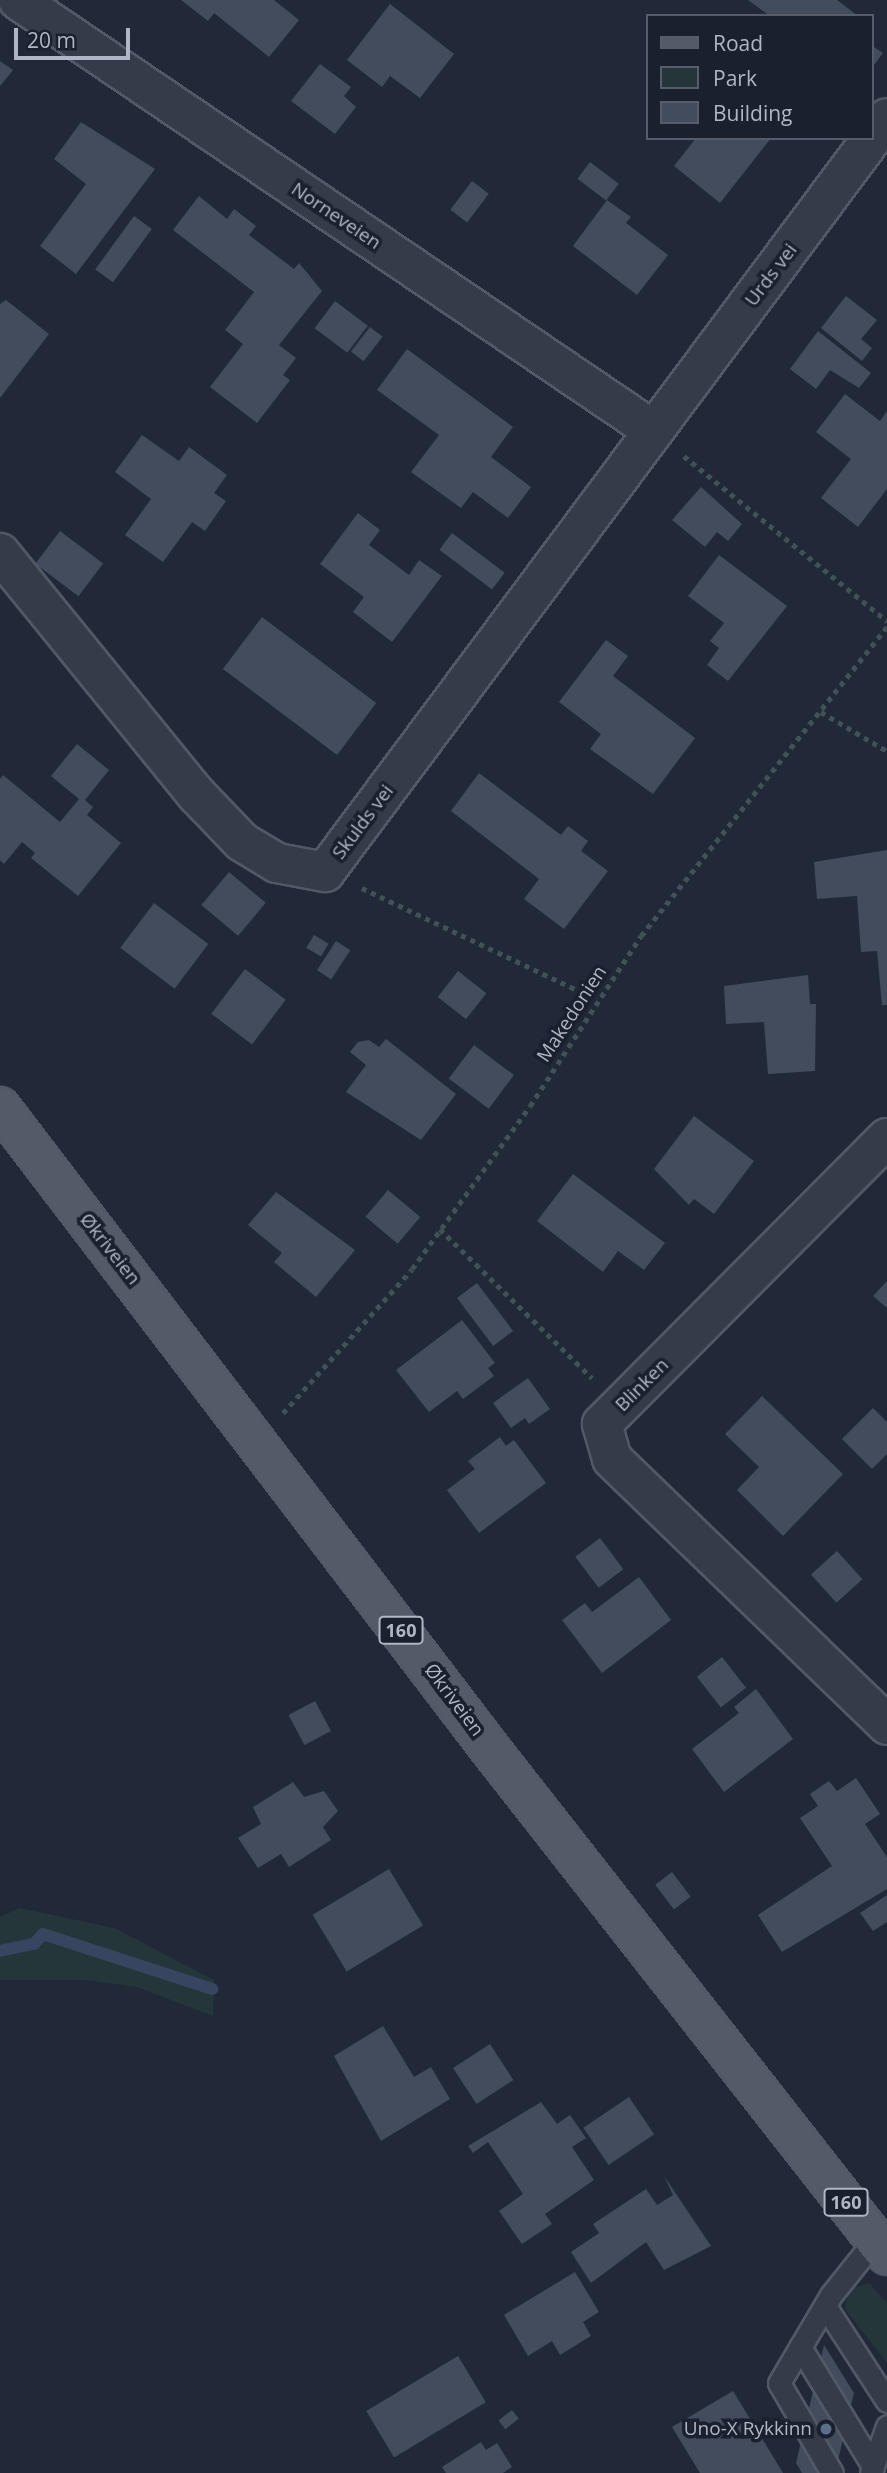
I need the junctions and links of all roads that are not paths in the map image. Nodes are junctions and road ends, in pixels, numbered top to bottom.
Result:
1 (18, 0) edge
2 (887, 118) edge
3 (873, 137) edge
4 (871, 140) edge
5 (654, 431) junction
6 (0, 553) edge
7 (0, 1107) edge
8 (887, 1138) edge
9 (887, 1725) edge
10 (881, 2248) edge
11 (828, 2301) junction
12 (800, 2347) junction
13 (887, 2401) edge
14 (887, 2426) edge
15 (872, 2470) edge
16 (832, 2473) edge

1 - 5 street, Norneveien
2 - 3 street, Urds vei
4 - 5 street, Urds vei
5 - 6 street, Skulds vei
7 - 10 main road, Økriveien / 160
8 - 9 street, Blinken
10 - 11 lane
11 - 12 lane
11 - 13 lane
12 - 15 lane
12 - 16 lane
14 - 15 lane

